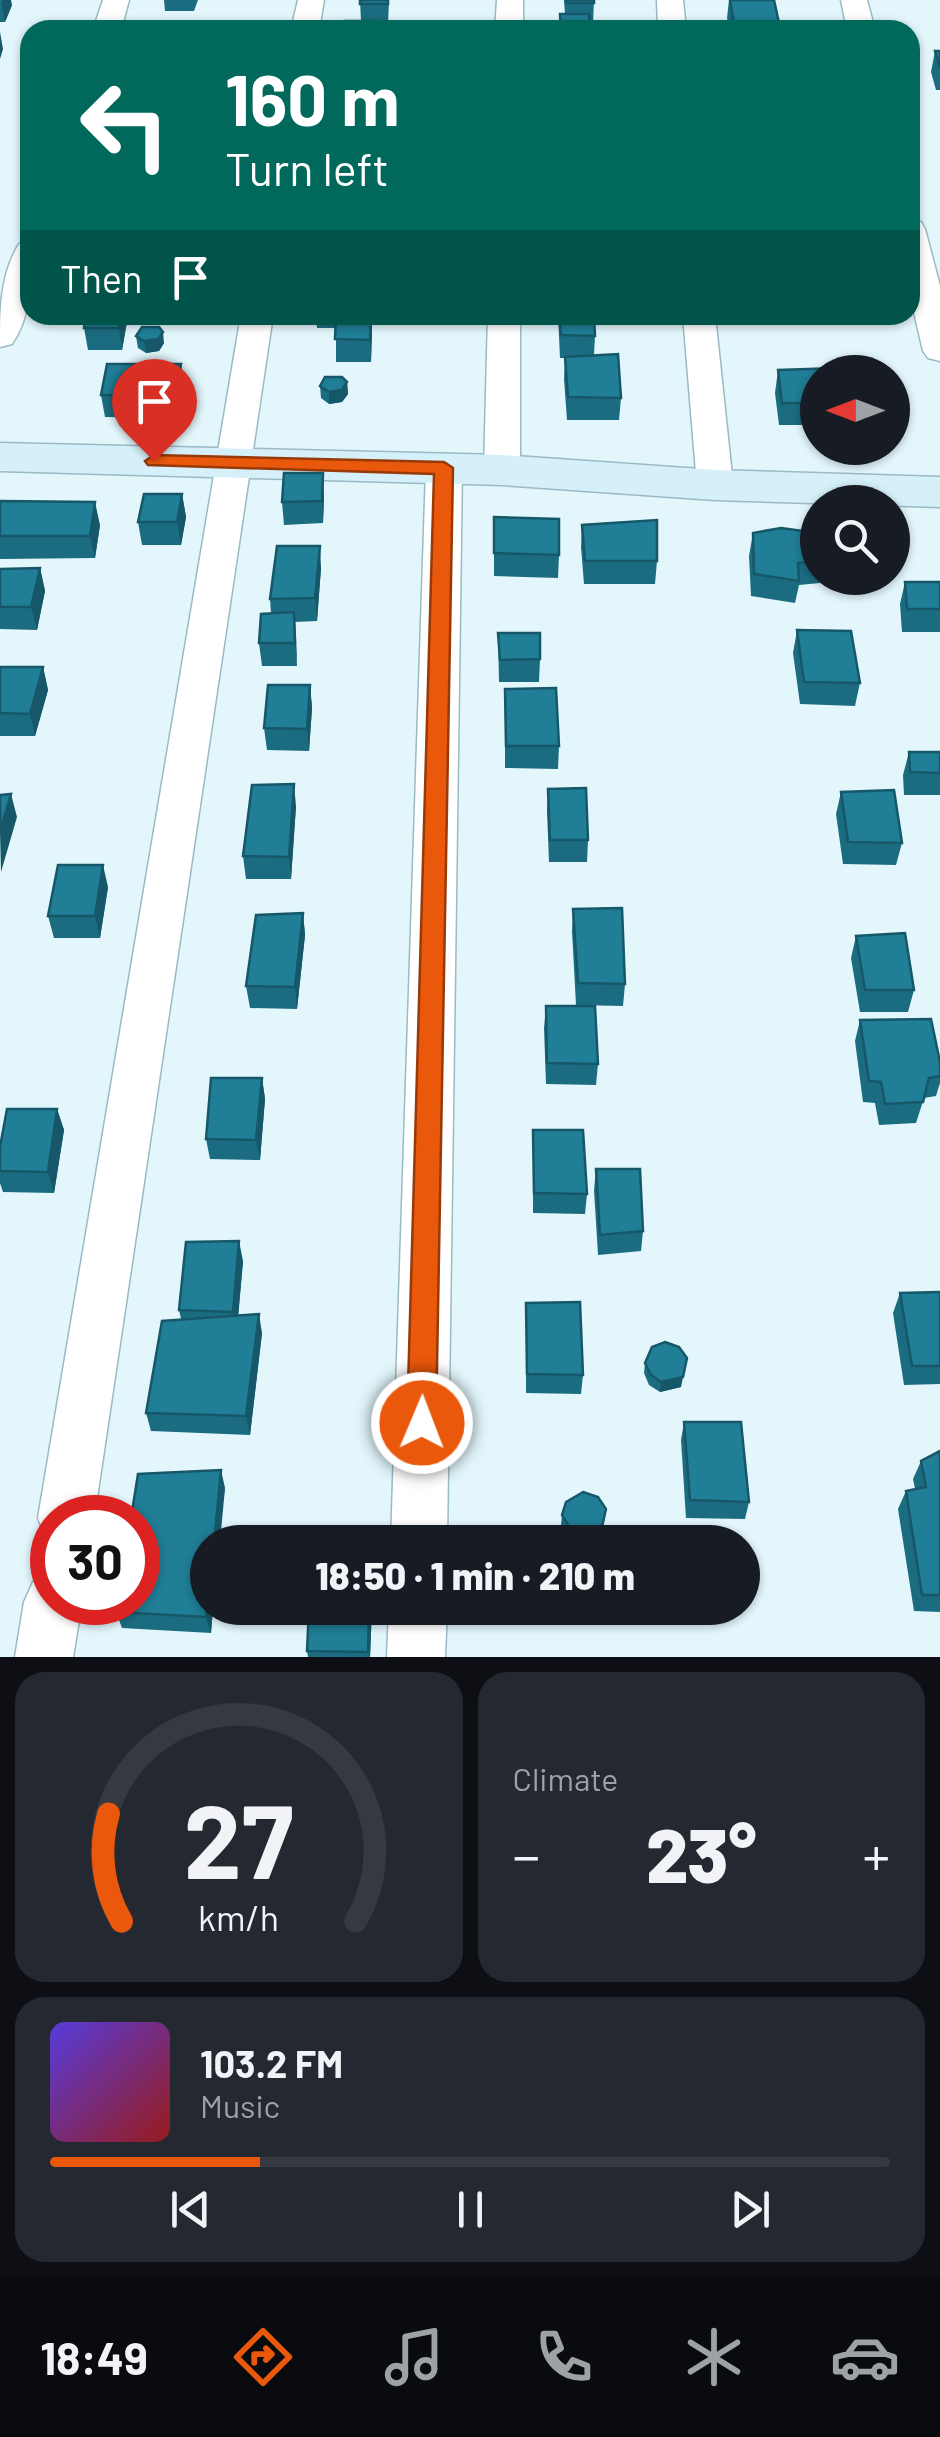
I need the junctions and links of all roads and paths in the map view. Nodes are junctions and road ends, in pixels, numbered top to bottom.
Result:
1 (920, 270) edge
2 (20, 280) edge
3 (255, 325) edge
4 (504, 325) edge
5 (700, 325) edge
6 (0, 337) edge
7 (940, 351) edge
8 (0, 457) edge
9 (231, 463) junction
10 (444, 468) junction
11 (502, 470) junction
12 (716, 484) junction
13 (940, 492) edge
14 (70, 1495) edge
15 (419, 1525) edge
16 (49, 1625) edge
17 (417, 1625) edge
18 (44, 1657) edge
19 (416, 1657) edge

1 - 7 street
2 - 6 street
3 - 9 street
4 - 11 street
5 - 12 street
8 - 9 street
9 - 10 street
9 - 14 street
10 - 11 street
10 - 15 street
11 - 12 street
12 - 13 street
16 - 18 street
17 - 19 street

